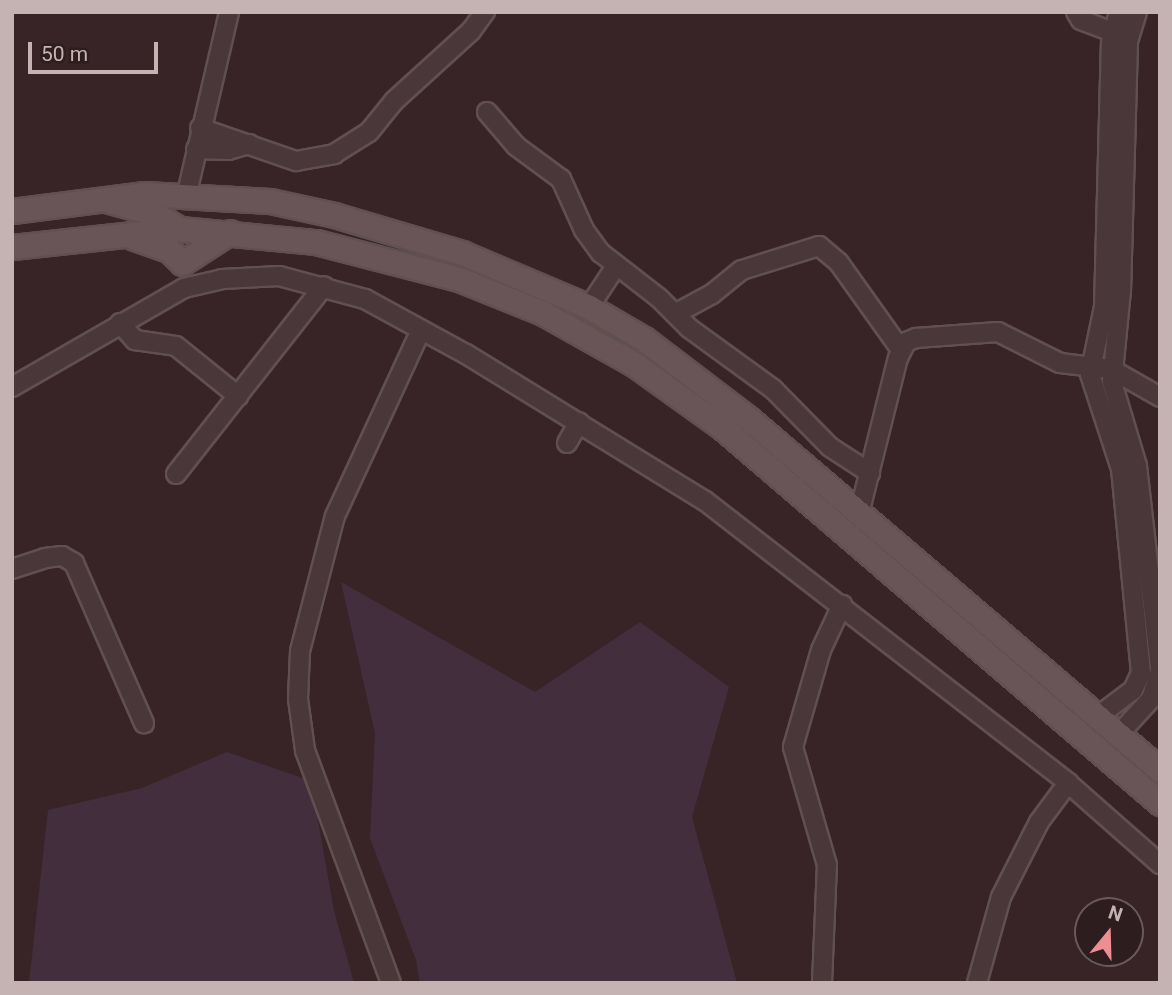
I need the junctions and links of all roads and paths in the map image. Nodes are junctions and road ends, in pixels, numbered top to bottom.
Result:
1 (229, 12) edge
2 (485, 12) edge
3 (1076, 12) edge
4 (1119, 12) edge
5 (1137, 12) edge
6 (1113, 32) junction
7 (486, 112) dead end
8 (201, 128) junction
9 (249, 144) junction
10 (196, 149) junction
11 (187, 193) junction
12 (104, 198) junction
13 (12, 211) edge
14 (180, 229) junction
15 (118, 233) junction
16 (230, 233) junction
17 (12, 247) edge
18 (182, 263) junction
19 (616, 266) junction
20 (324, 286) junction
21 (184, 288) junction
22 (589, 307) junction
23 (675, 314) junction
24 (120, 323) junction
25 (421, 330) junction
26 (901, 350) junction
27 (1091, 365) junction
28 (1111, 369) junction
29 (12, 387) edge
30 (237, 396) junction
31 (1160, 397) edge
32 (579, 422) junction
33 (566, 443) dead end
34 (870, 473) junction
35 (176, 474) dead end
36 (859, 514) junction
37 (12, 569) edge
38 (842, 605) junction
39 (1160, 669) edge
40 (1097, 718) junction
41 (144, 723) dead end
42 (1118, 735) junction
43 (1160, 770) edge
44 (1068, 783) junction
45 (1160, 803) edge
46 (1160, 864) edge
47 (391, 983) edge
48 (822, 983) edge
49 (977, 983) edge

1 - 8 street
2 - 9 street
3 - 6 street
4 - 6 street
5 - 28 street
6 - 27 street
7 - 19 street
8 - 9 street
8 - 10 street
9 - 10 street
10 - 11 street
11 - 12 main road
11 - 22 main road
12 - 13 main road
12 - 14 main road
14 - 15 main road
14 - 16 main road
14 - 18 street
15 - 17 main road
15 - 18 main road
16 - 18 main road
16 - 45 main road
18 - 21 street
19 - 22 street
19 - 23 street
20 - 21 street
20 - 25 street
20 - 30 street
21 - 24 street
22 - 36 main road
23 - 26 street
23 - 34 street
24 - 29 street
24 - 30 street
25 - 32 street
25 - 47 street
26 - 27 street
26 - 34 street
27 - 28 street
27 - 40 street
28 - 31 street
28 - 39 street
30 - 35 street
32 - 33 street
32 - 38 street
34 - 36 street
36 - 40 main road
37 - 41 street
38 - 44 street
38 - 48 street
39 - 42 street
40 - 42 main road
42 - 43 main road
44 - 46 street
44 - 49 street

